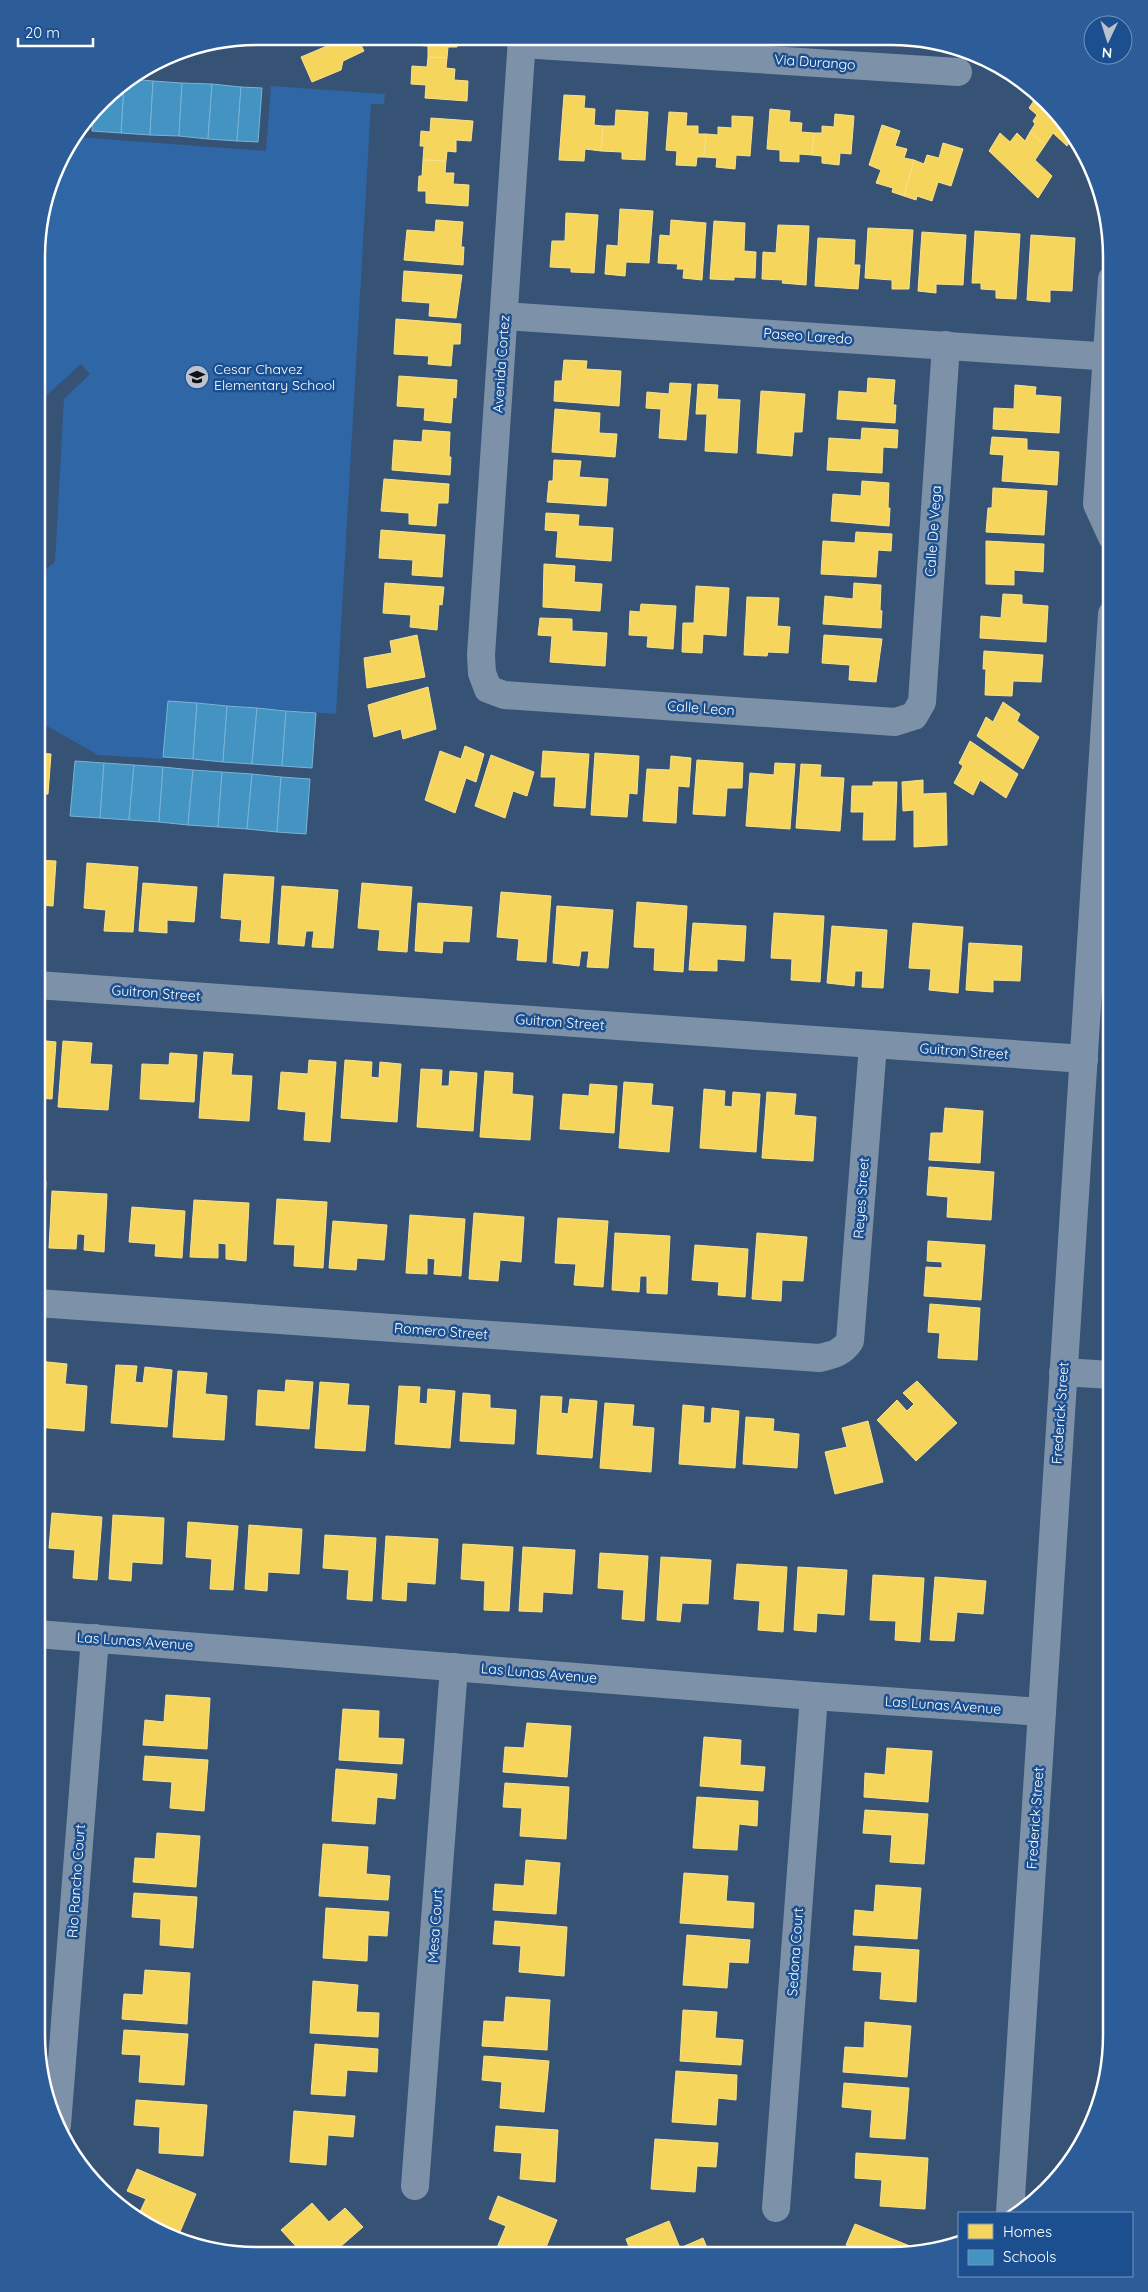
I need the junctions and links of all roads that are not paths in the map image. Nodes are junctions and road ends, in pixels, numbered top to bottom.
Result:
1 (522, 45) edge
2 (578, 45) edge
3 (958, 72) dead end
4 (504, 316) junction
5 (946, 345) junction
6 (1103, 357) edge
7 (1103, 430) edge
8 (1103, 517) edge
9 (488, 689) joint
10 (914, 716) joint
11 (1103, 896) edge
12 (45, 986) edge
13 (873, 1045) junction
14 (1084, 1059) junction
15 (45, 1304) edge
16 (843, 1350) joint
17 (1063, 1372) junction
18 (1103, 1374) edge
19 (45, 1635) edge
20 (94, 1638) junction
21 (454, 1667) junction
22 (814, 1696) junction
23 (1042, 1712) junction
24 (58, 2109) edge
25 (415, 2186) dead end
26 (776, 2208) dead end
27 (1010, 2210) edge

1 - 4 street, Avenida Cortez
2 - 3 street, Via Durango
4 - 5 street, Paseo Laredo
4 - 9 street, Avenida Cortez
5 - 6 street, Paseo Laredo
5 - 10 street, Calle De Vega
7 - 8 street
9 - 10 street, Calle Leon
11 - 14 street, Frederick Street
12 - 13 street, Guitron Street
13 - 14 street, Guitron Street
13 - 16 street, Reyes Street
14 - 17 street, Frederick Street
15 - 16 street, Romero Street
17 - 18 street
17 - 23 street, Frederick Street
19 - 20 street, Las Lunas Avenue
20 - 21 street, Las Lunas Avenue
20 - 24 street, Rio Rancho Court
21 - 22 street, Las Lunas Avenue
21 - 25 street, Mesa Court
22 - 23 street, Las Lunas Avenue
22 - 26 street, Sedona Court
23 - 27 street, Frederick Street

